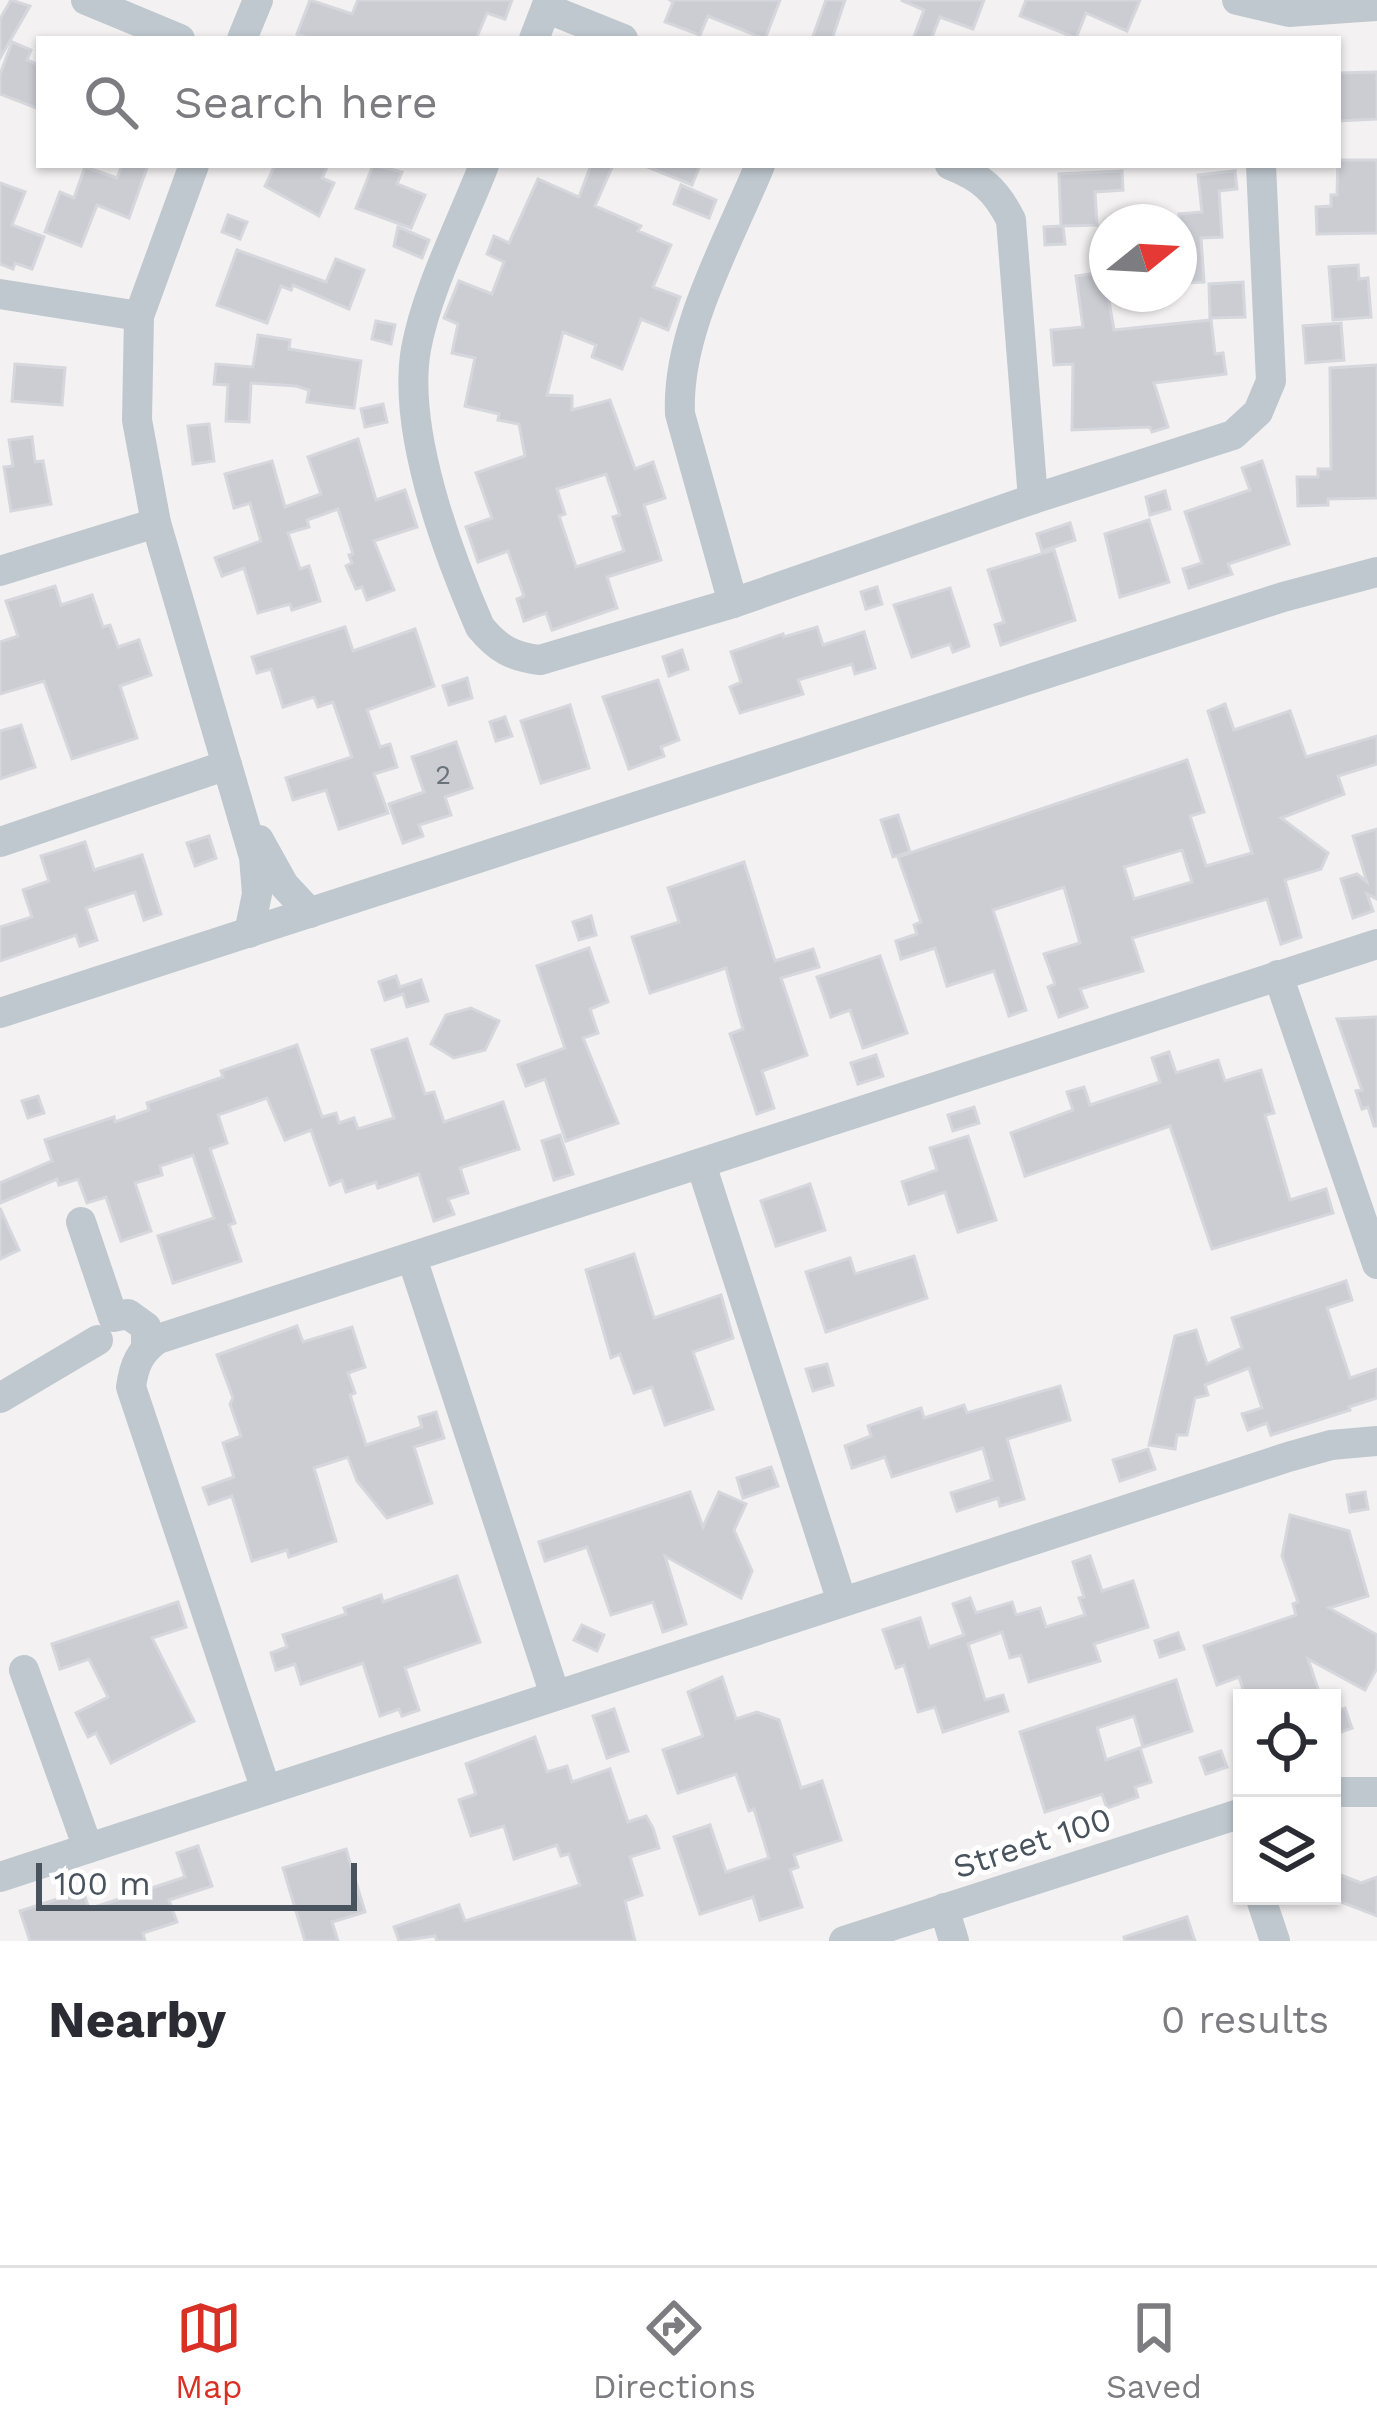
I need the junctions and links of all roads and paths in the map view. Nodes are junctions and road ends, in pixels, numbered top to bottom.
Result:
1 (86, 0) edge
2 (258, 0) edge
3 (1245, 3) edge
4 (547, 4) edge
5 (1377, 6) edge
6 (173, 36) edge
7 (243, 36) edge
8 (535, 36) edge
9 (616, 36) edge
10 (1253, 36) edge
11 (193, 168) edge
12 (483, 168) edge
13 (759, 168) edge
14 (957, 168) edge
15 (1261, 168) edge
16 (0, 294) edge
17 (139, 316) junction
18 (1033, 499) junction
19 (156, 523) junction
20 (0, 571) edge
21 (1377, 572) edge
22 (734, 603) junction
23 (227, 764) junction
24 (238, 797) junction
25 (0, 842) edge
26 (310, 913) junction
27 (249, 932) junction
28 (1377, 944) edge
29 (1278, 975) junction
30 (0, 1013) edge
31 (701, 1164) junction
32 (81, 1222) dead end
33 (412, 1258) junction
34 (1377, 1262) edge
35 (105, 1329) junction
36 (140, 1356) junction
37 (0, 1398) edge
38 (1377, 1441) edge
39 (842, 1602) junction
40 (24, 1670) dead end
41 (555, 1695) junction
42 (266, 1790) junction
43 (1341, 1792) edge
44 (1377, 1792) edge
45 (1233, 1825) edge
46 (88, 1848) junction
47 (0, 1877) edge
48 (1263, 1905) edge
49 (944, 1908) junction
50 (844, 1941) edge
51 (955, 1941) edge
52 (1275, 1941) edge

1 - 6 street
2 - 7 street
3 - 5 street
3 - 10 street
4 - 8 street
4 - 9 street
11 - 17 street
12 - 22 street
13 - 22 street
14 - 18 street
15 - 18 street
16 - 17 street
17 - 19 street
18 - 22 street
19 - 20 street
19 - 23 street
21 - 26 street
23 - 24 street
23 - 25 street
24 - 26 street
24 - 27 street
26 - 27 street
27 - 30 street
28 - 29 street
29 - 31 street
29 - 34 street
31 - 33 street
31 - 39 street
32 - 35 street
33 - 36 street
33 - 41 street
35 - 36 street
35 - 37 street
36 - 42 street
38 - 39 street
39 - 41 street
40 - 46 street
41 - 42 street
42 - 46 street
43 - 44 street
45 - 49 street, Street 100
46 - 47 street
48 - 52 street
49 - 50 street, Street 100
49 - 51 street

